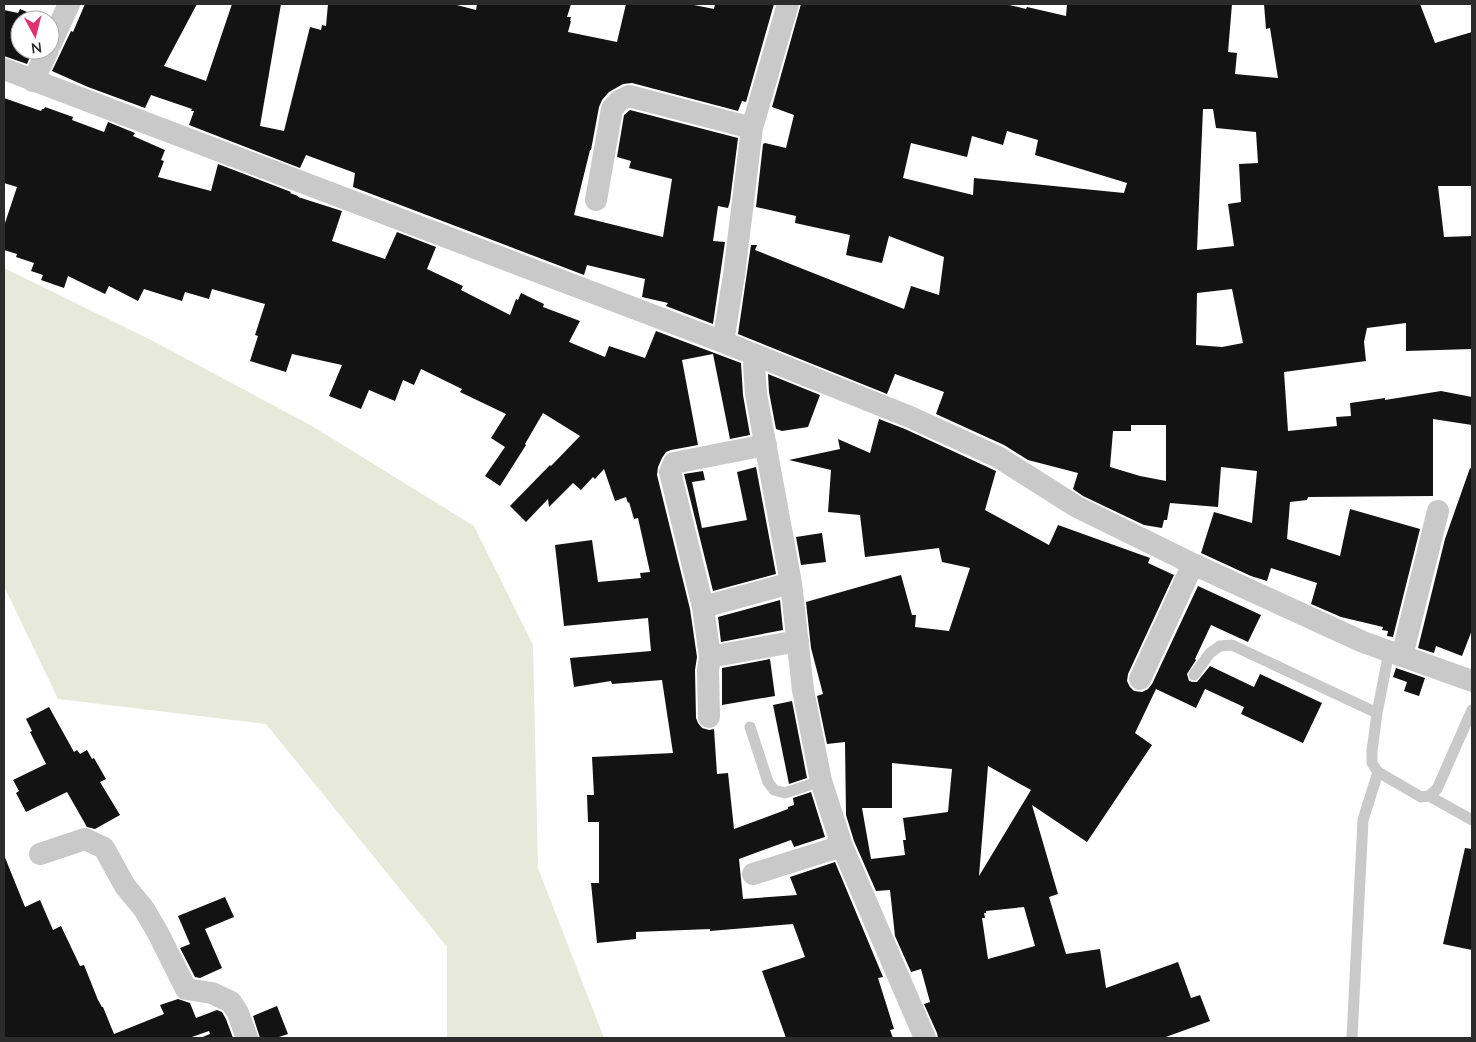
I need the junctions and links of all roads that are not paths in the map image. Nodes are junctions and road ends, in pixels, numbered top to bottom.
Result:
1 (69, 4) edge
2 (788, 4) edge
3 (60, 23) edge
4 (43, 60) edge
5 (4, 69) edge
6 (33, 81) junction
7 (752, 128) junction
8 (596, 200) dead end
9 (723, 342) junction
10 (755, 355) junction
11 (766, 445) junction
12 (1438, 511) dead end
13 (1193, 564) junction
14 (791, 583) junction
15 (703, 607) junction
16 (798, 641) junction
17 (1397, 654) junction
18 (710, 658) junction
19 (1194, 675) dead end
20 (1140, 679) dead end
21 (1472, 681) edge
22 (1472, 710) edge
23 (1377, 713) junction
24 (709, 717) dead end
25 (750, 727) dead end
26 (1378, 772) junction
27 (821, 781) junction
28 (1429, 796) junction
29 (1472, 820) edge
30 (842, 846) junction
31 (40, 854) dead end
32 (753, 874) dead end
33 (247, 1038) edge
34 (925, 1038) edge
35 (1352, 1038) edge

1 - 3 street
2 - 7 street
4 - 6 street
5 - 6 street
6 - 9 street
7 - 8 street
7 - 9 street
9 - 10 street
10 - 11 street
10 - 13 street
11 - 14 street
11 - 15 street
12 - 17 street
13 - 17 street
13 - 20 street
14 - 15 street
14 - 16 street
15 - 18 street
16 - 18 street
16 - 27 street
17 - 21 street
17 - 23 lane
18 - 24 street
19 - 23 lane
22 - 28 lane
23 - 26 lane
25 - 27 lane
26 - 28 lane
26 - 35 lane
27 - 30 street
28 - 29 lane
30 - 32 street
30 - 34 street
31 - 33 street

